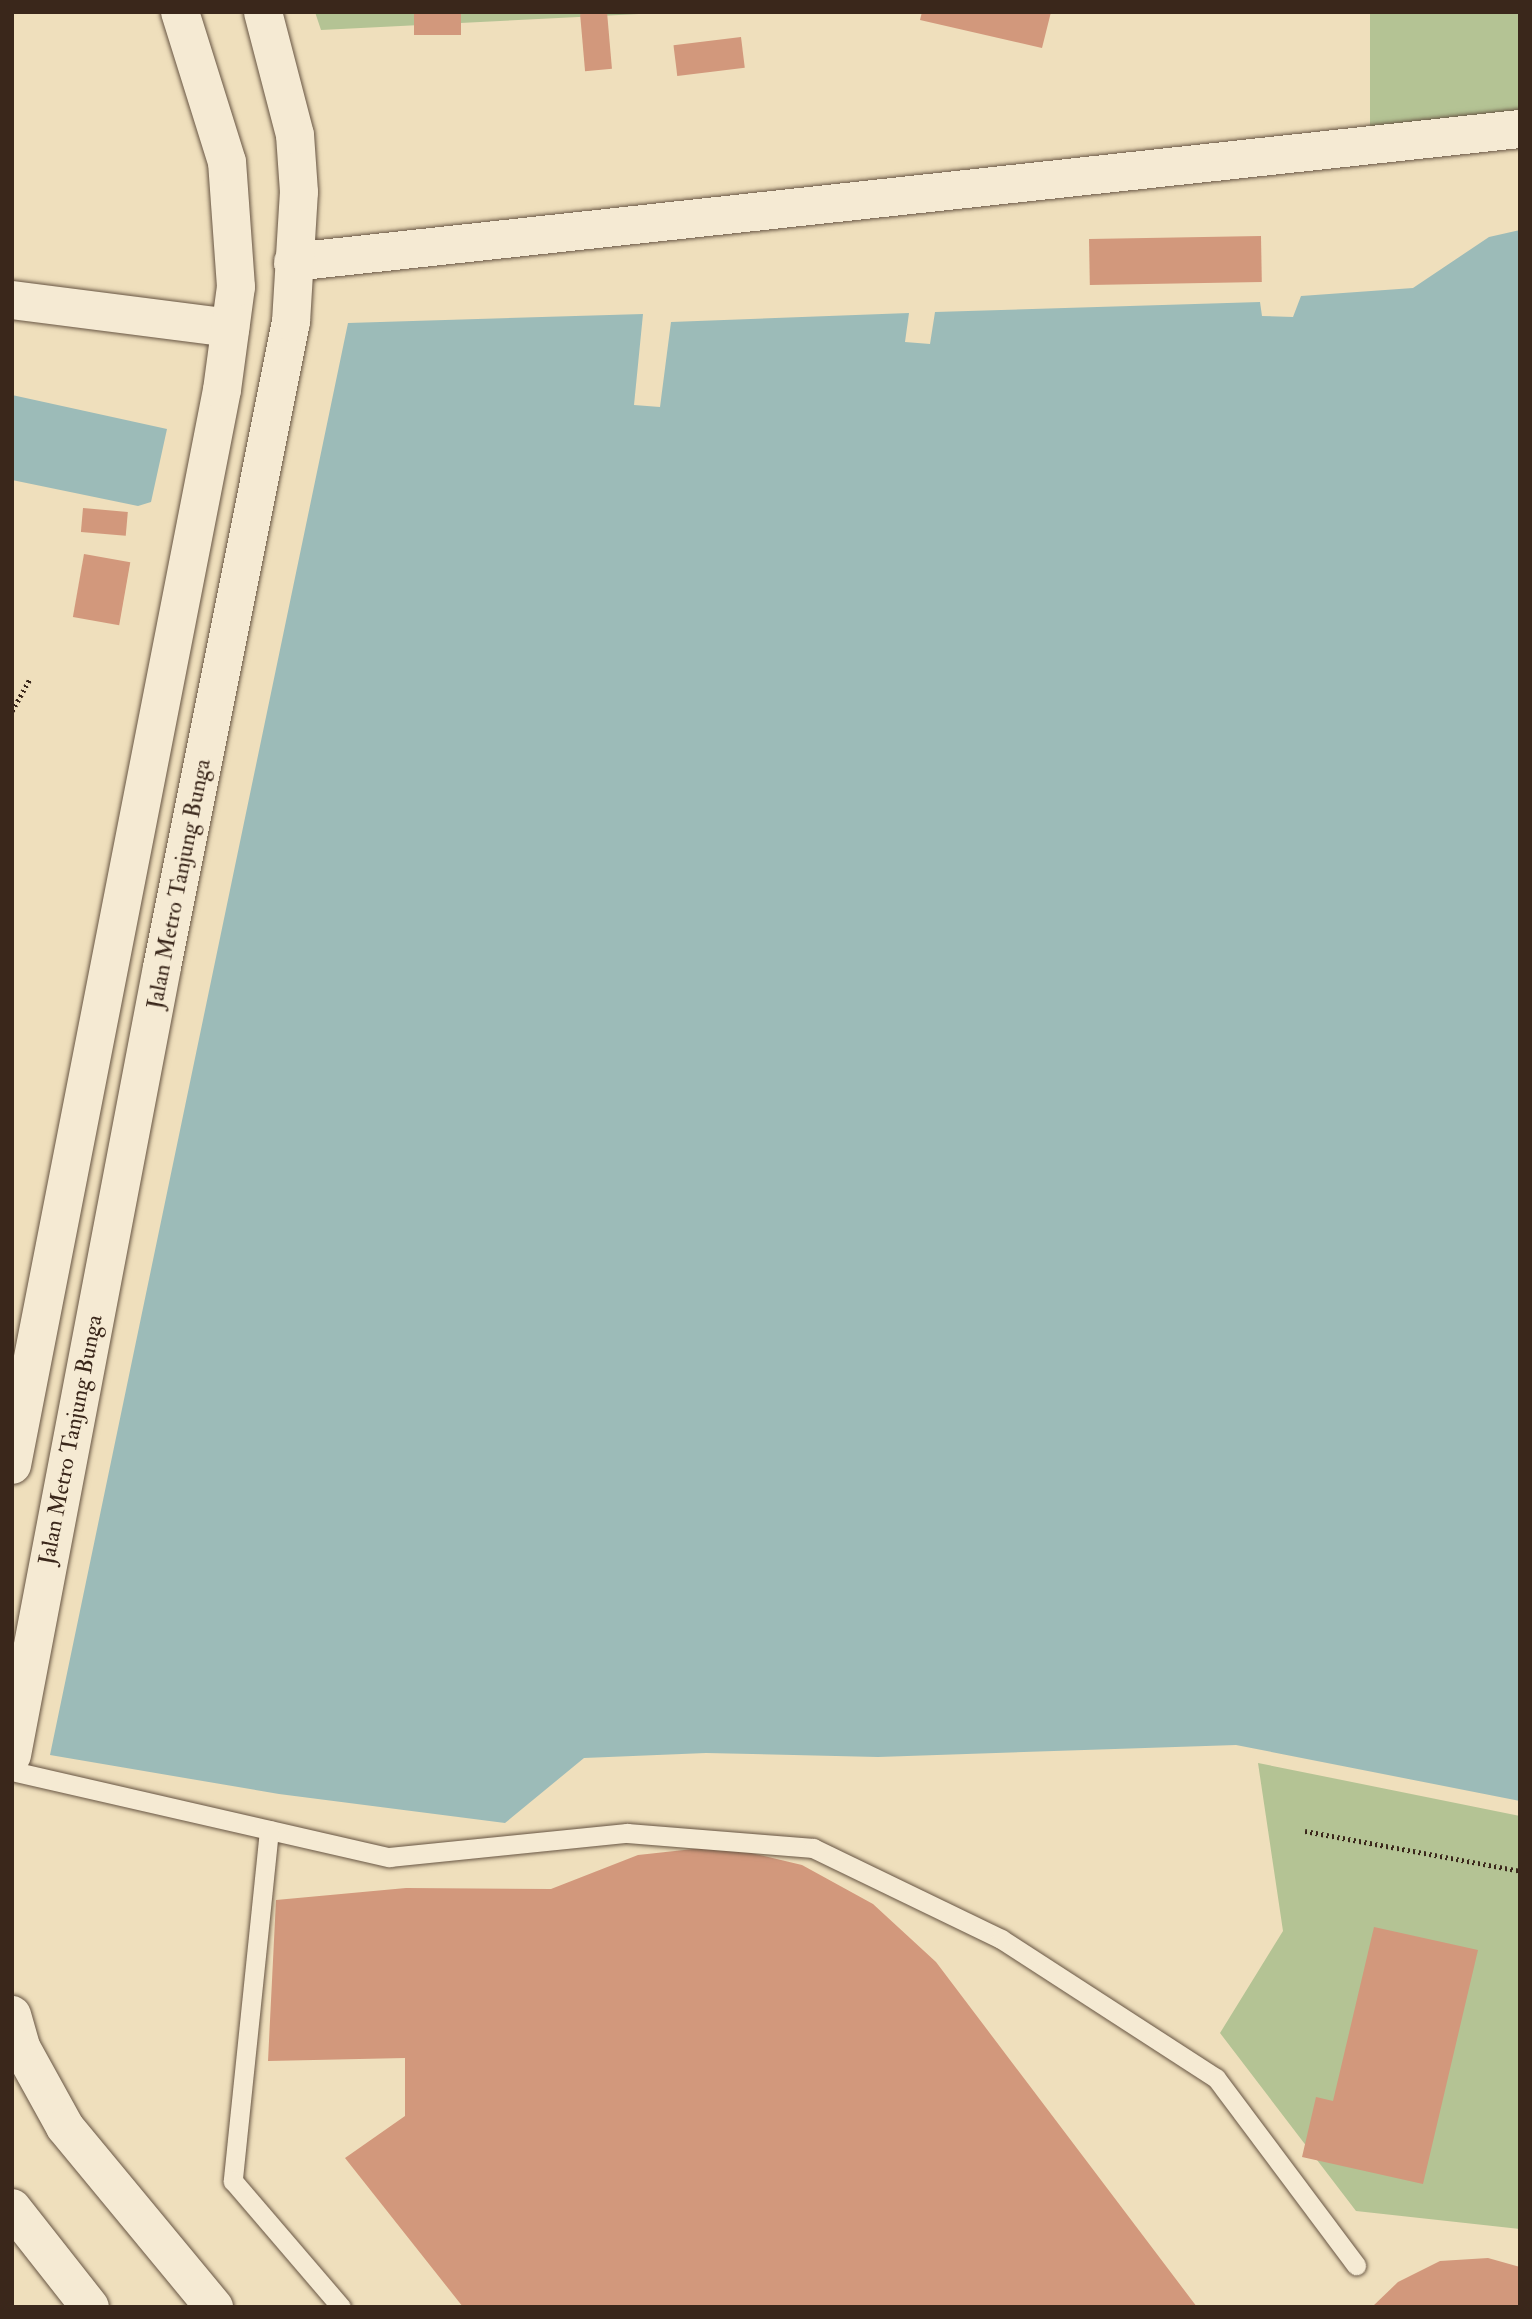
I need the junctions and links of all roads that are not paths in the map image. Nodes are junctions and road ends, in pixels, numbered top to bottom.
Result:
1 (180, 12) edge
2 (263, 12) edge
3 (1520, 129) edge
4 (293, 262) junction
5 (12, 300) edge
6 (230, 328) junction
7 (12, 1465) edge
8 (12, 1755) edge
9 (12, 1772) edge
10 (269, 1830) junction
11 (12, 2015) edge
12 (12, 2208) edge
13 (1356, 2265) dead end
14 (90, 2307) edge
15 (214, 2307) edge
16 (341, 2307) edge

1 - 6 main road
2 - 4 main road, Jalan Metro Tanjung Bunga
3 - 4 main road
4 - 8 main road, Jalan Metro Tanjung Bunga
5 - 6 main road
6 - 7 main road
9 - 10 lane
10 - 13 lane
10 - 16 lane
11 - 15 main road
12 - 14 main road

